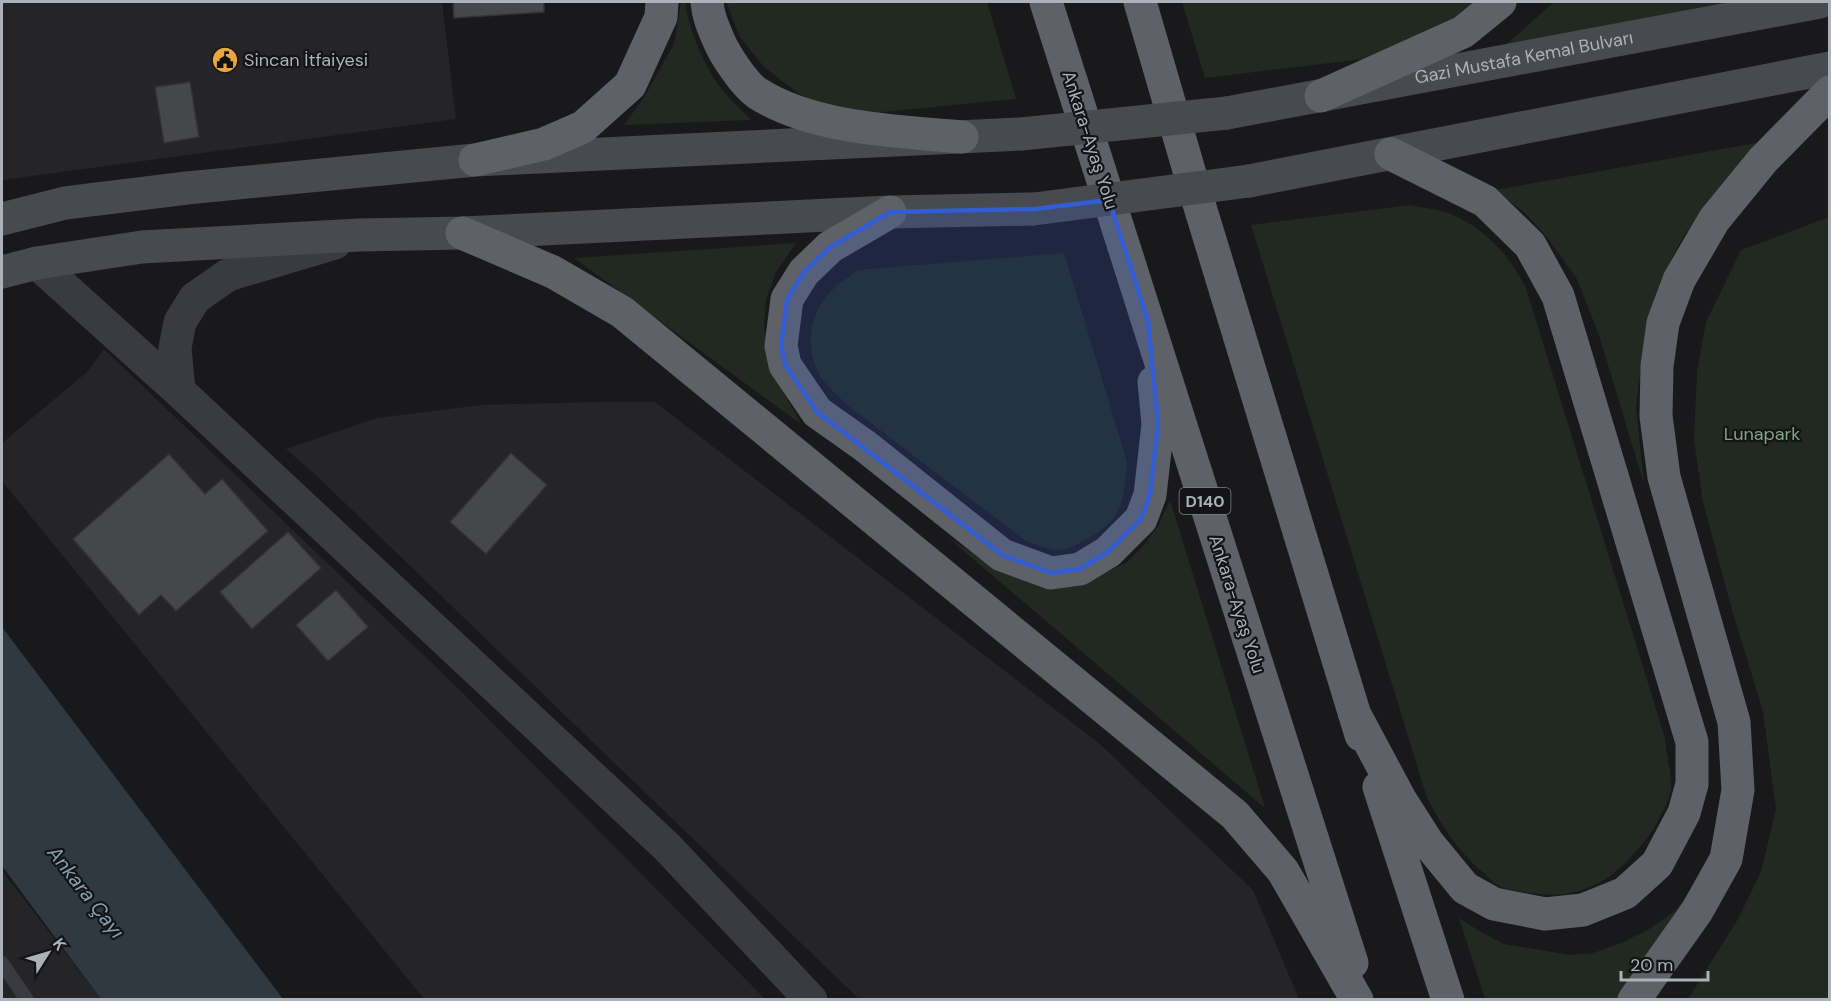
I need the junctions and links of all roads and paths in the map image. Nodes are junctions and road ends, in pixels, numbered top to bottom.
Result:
1 (662, 2) edge
2 (707, 2) edge
3 (1046, 2) edge
4 (1140, 2) edge
5 (1500, 2) edge
6 (1820, 2) edge
7 (1830, 68) edge
8 (1830, 92) edge
9 (1321, 96) junction
10 (962, 137) junction
11 (1390, 154) junction
12 (475, 160) junction
13 (890, 212) junction
14 (2, 219) edge
15 (462, 233) junction
16 (359, 236) junction
17 (37, 263) junction
18 (2, 272) edge
19 (1148, 321) junction
20 (179, 391) junction
21 (1354, 713) junction
22 (2, 963) edge
23 (27, 999) edge
24 (811, 999) edge
25 (1357, 999) edge
26 (1364, 999) edge
27 (1448, 999) edge
28 (1634, 999) edge

1 - 12 highway
2 - 10 highway
3 - 19 highway, Ankara-Ayaş Yolu / D140
4 - 21 highway
5 - 9 highway
6 - 9 main road, Gazi Mustafa Kemal Bulvarı
7 - 11 main road
8 - 28 highway
9 - 10 main road, Gazi Mustafa Kemal Bulvarı, bridge
10 - 12 main road, Gazi Mustafa Kemal Bulvarı
11 - 13 main road, bridge
11 - 21 highway
12 - 14 main road, Gazi Mustafa Kemal Bulvarı
13 - 15 main road
13 - 19 highway
15 - 16 main road
15 - 25 highway
16 - 17 main road
16 - 20 street
17 - 18 main road
17 - 20 street
19 - 26 highway, Ankara-Ayaş Yolu / D140
20 - 24 street
21 - 27 highway
22 - 23 lane

